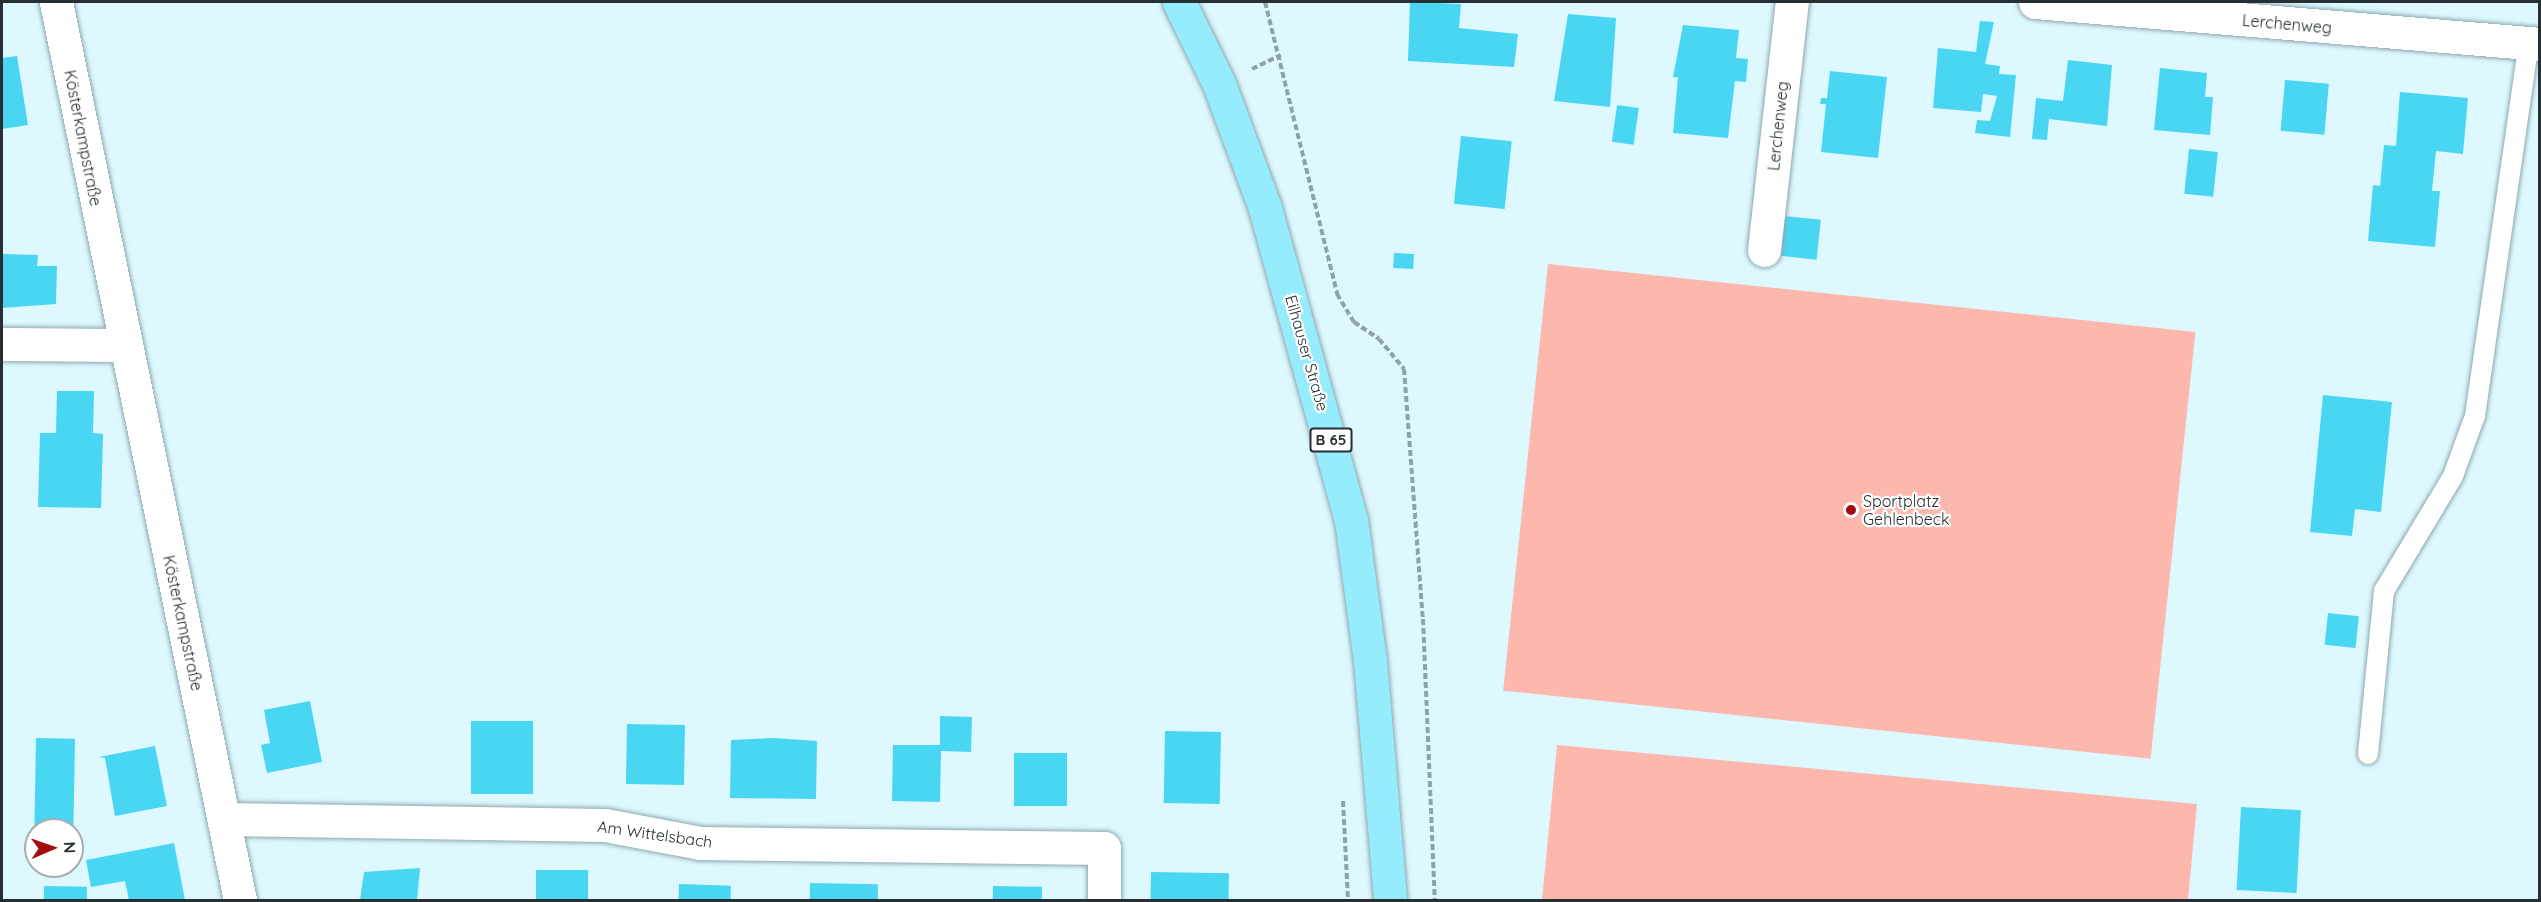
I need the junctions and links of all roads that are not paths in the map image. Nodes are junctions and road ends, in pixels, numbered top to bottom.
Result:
1 (56, 2) edge
2 (1179, 2) edge
3 (1792, 2) edge
4 (2035, 2) edge
5 (2534, 43) edge
6 (1764, 250) dead end
7 (2, 344) edge
8 (123, 345) junction
9 (2368, 754) dead end
10 (225, 819) junction
11 (240, 900) edge
12 (1104, 900) edge
13 (1390, 900) edge

1 - 8 street, Kösterkampstraße
2 - 13 main road, Eilhauser Straße / B 65
3 - 6 street, Lerchenweg
4 - 5 street, Lerchenweg
5 - 9 lane
7 - 8 street
8 - 10 street, Kösterkampstraße
10 - 11 street, Kösterkampstraße
10 - 12 street, Am Wittelsbach

